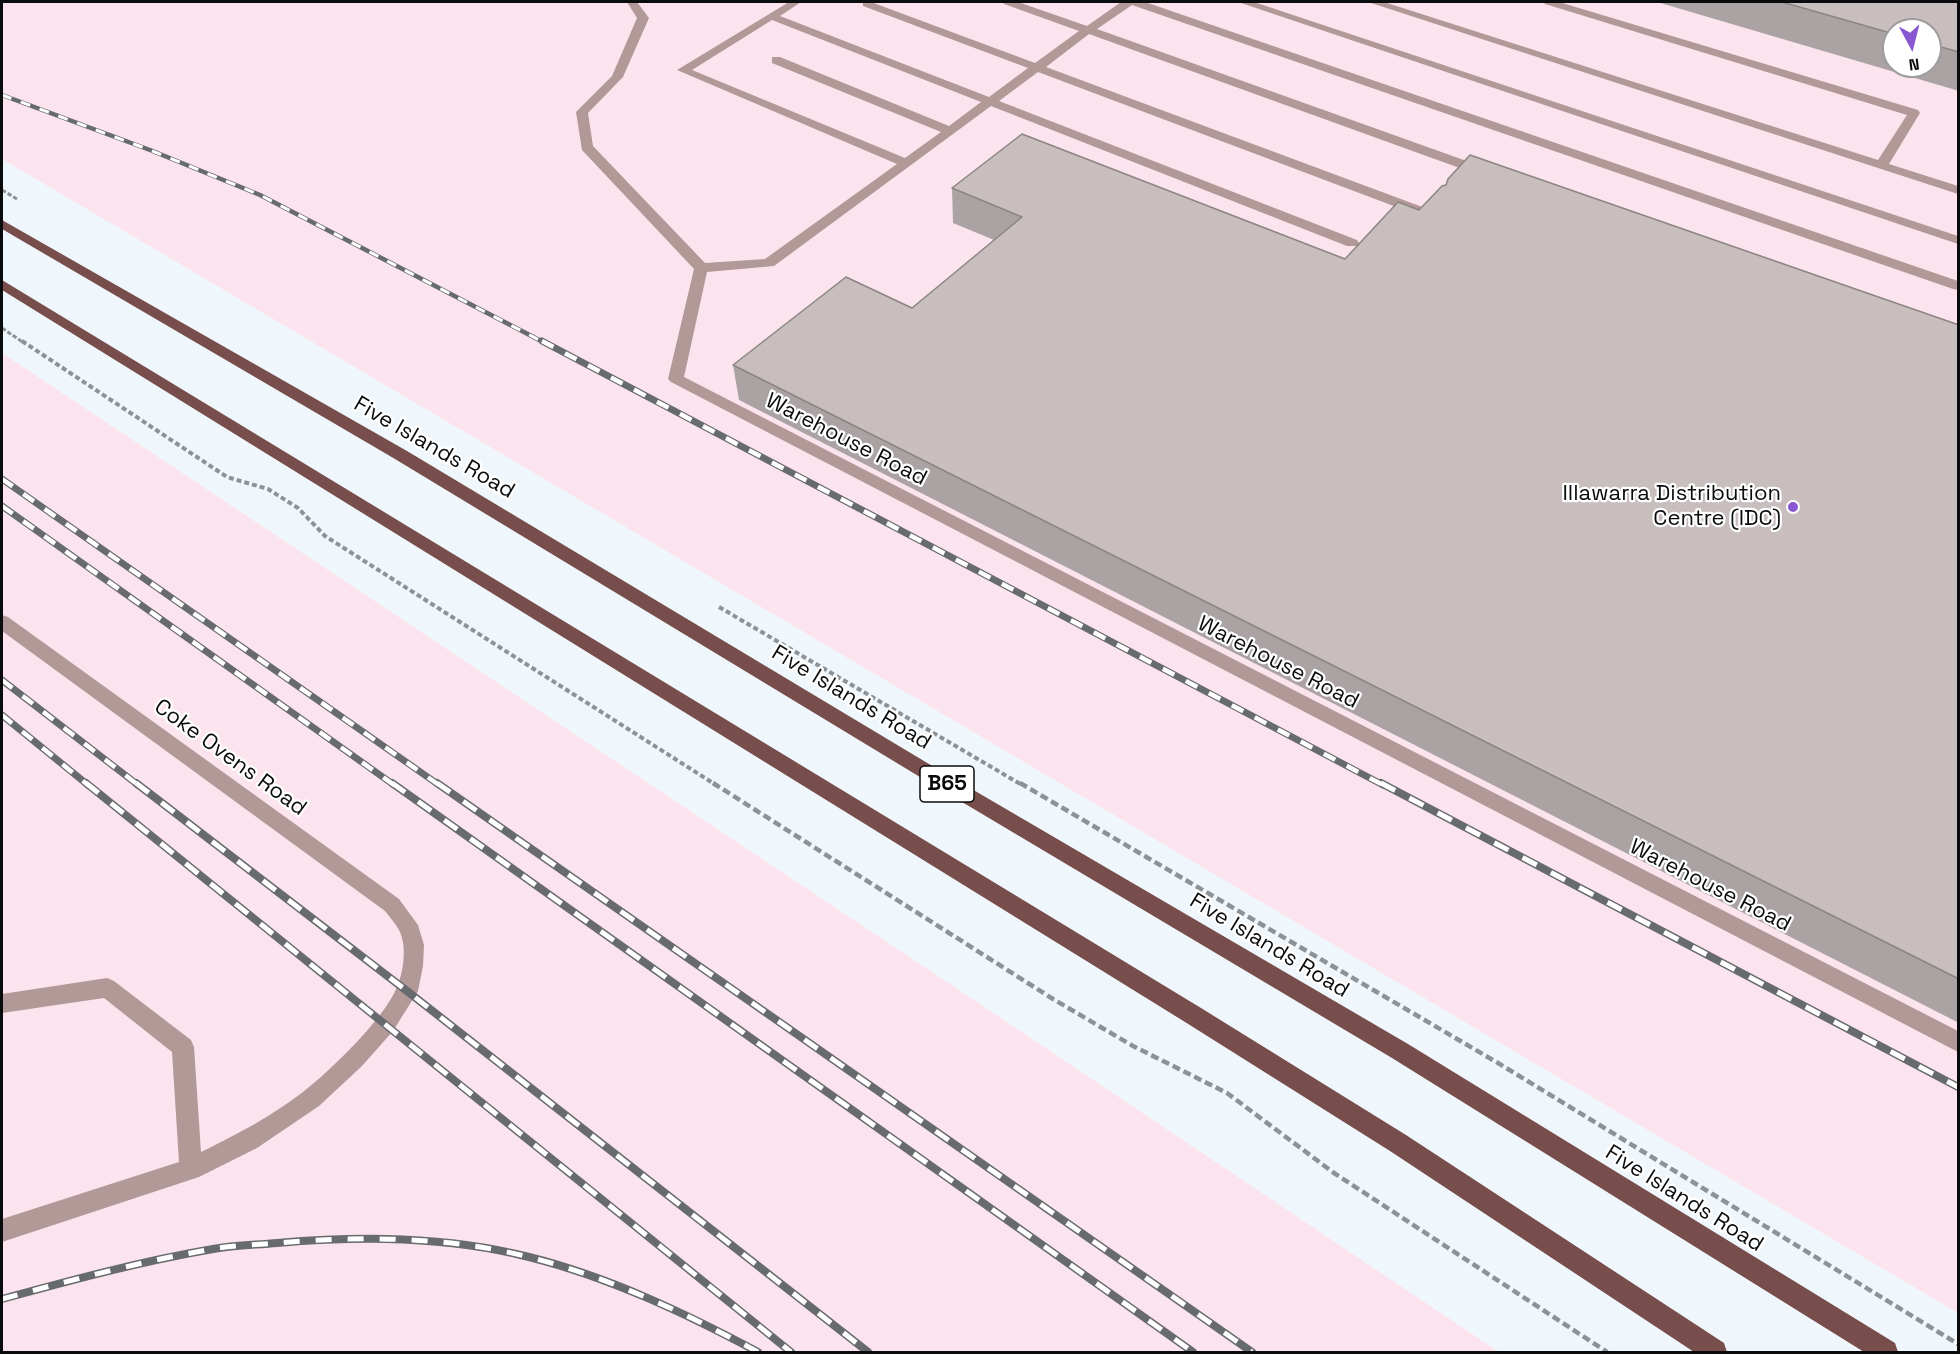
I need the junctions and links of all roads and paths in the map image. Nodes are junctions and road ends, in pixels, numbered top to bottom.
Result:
1 (632, 2) edge
2 (796, 2) edge
3 (1008, 2) edge
4 (1128, 2) edge
5 (1135, 2) edge
6 (1244, 2) edge
7 (1374, 2) edge
8 (1549, 2) edge
9 (867, 4) dead end
10 (771, 16) junction
11 (1088, 30) junction
12 (776, 60) dead end
13 (1038, 68) junction
14 (991, 102) junction
15 (950, 131) junction
16 (906, 163) junction
17 (1882, 165) junction
18 (1501, 178) edge
19 (2, 190) edge
20 (1959, 190) edge
21 (20, 200) dead end
22 (1430, 215) edge
23 (2, 224) edge
24 (1959, 240) edge
25 (1352, 243) dead end
26 (701, 268) junction
27 (2, 284) edge
28 (1959, 286) edge
29 (2, 328) edge
30 (709, 601) dead end
31 (2, 622) edge
32 (2, 1003) edge
33 (1959, 1042) edge
34 (191, 1169) junction
35 (2, 1230) edge
36 (1959, 1344) edge
37 (1607, 1353) edge
38 (1715, 1353) edge
39 (1886, 1353) edge

1 - 26 street
2 - 10 street
3 - 11 street
4 - 11 street
5 - 28 street
6 - 24 street
7 - 17 street
8 - 17 street
9 - 13 street
10 - 14 street
10 - 16 street
11 - 13 street
11 - 18 street
12 - 15 street
13 - 14 street
13 - 22 street
14 - 15 street
14 - 25 street
15 - 16 street
16 - 26 street
17 - 20 street
19 - 21 path
23 - 39 main road, Five Islands Road / B65
26 - 33 street, Warehouse Road
27 - 38 main road
29 - 37 path
30 - 36 path
31 - 34 street, Coke Ovens Road
32 - 34 street
34 - 35 street

